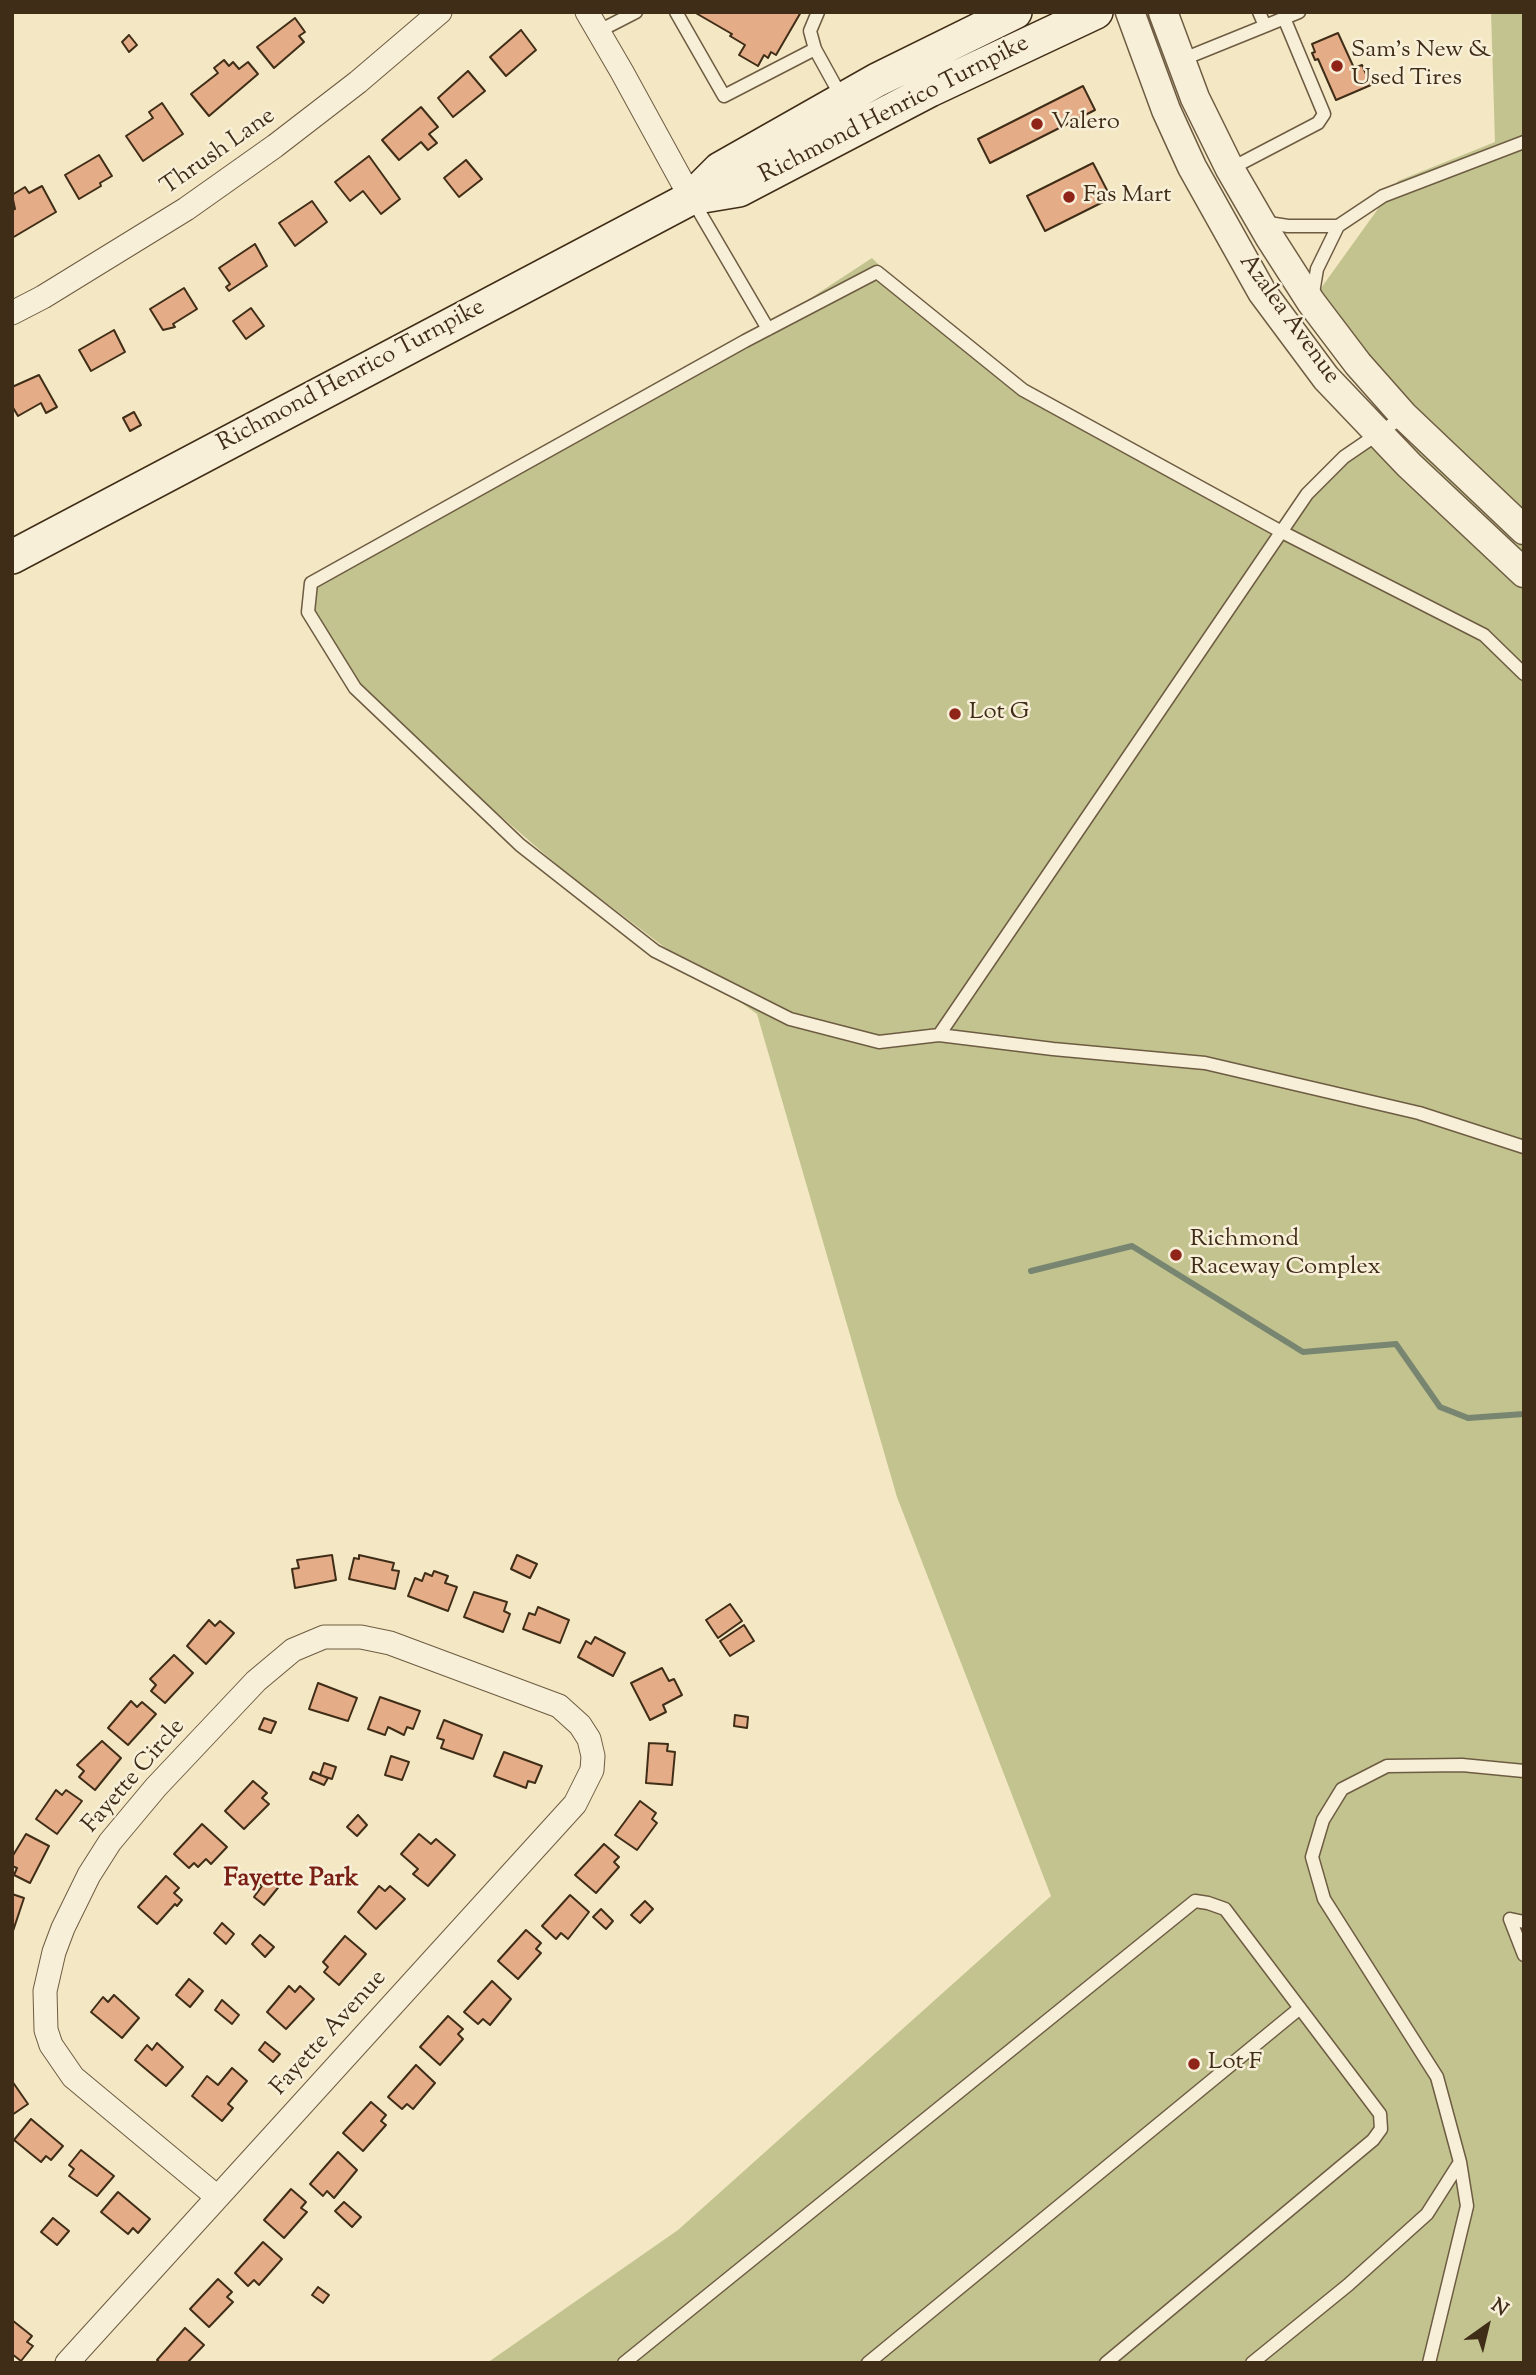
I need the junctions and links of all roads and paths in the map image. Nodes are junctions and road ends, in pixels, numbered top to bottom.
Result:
1 (440, 12) edge
2 (636, 12) edge
3 (676, 12) edge
4 (818, 12) edge
5 (1015, 12) edge
6 (1096, 12) edge
7 (1130, 12) edge
8 (1163, 12) edge
9 (1259, 12) edge
10 (1299, 12) edge
11 (1284, 18) junction
12 (593, 22) edge
13 (1265, 26) junction
14 (815, 49) junction
15 (1180, 60) junction
16 (843, 99) junction
17 (1524, 142) edge
18 (1230, 169) junction
19 (691, 198) junction
20 (1260, 222) junction
21 (1338, 226) junction
22 (1311, 302) junction
23 (12, 313) edge
24 (768, 329) junction
25 (1404, 416) junction
26 (1378, 433) junction
27 (1509, 527) edge
28 (1280, 531) junction
29 (12, 557) edge
30 (1524, 573) edge
31 (1524, 674) edge
32 (939, 1035) junction
33 (1524, 1147) edge
34 (580, 1725) joint
35 (1524, 1771) edge
36 (1524, 1923) edge
37 (1524, 1955) edge
38 (1300, 2008) junction
39 (1460, 2162) junction
40 (216, 2196) junction
41 (67, 2363) edge
42 (624, 2363) edge
43 (868, 2363) edge
44 (1106, 2363) edge
45 (1252, 2363) edge
46 (1429, 2363) edge

1 - 23 street, Thrush Lane
2 - 12 lane
3 - 14 lane
4 - 14 lane
5 - 16 main road, Richmond Henrico Turnpike
6 - 19 main road, Richmond Henrico Turnpike
7 - 26 street, Azalea Avenue
8 - 15 street, Azalea Avenue
9 - 13 lane
10 - 11 lane
11 - 13 lane
11 - 18 lane
12 - 19 street
13 - 15 lane
14 - 16 lane
15 - 18 street, Azalea Avenue
16 - 19 main road, Richmond Henrico Turnpike
17 - 21 lane
18 - 20 street, Azalea Avenue
19 - 24 lane
19 - 29 main road, Richmond Henrico Turnpike
20 - 21 lane
20 - 22 street, Azalea Avenue
21 - 22 lane
22 - 25 street, Azalea Avenue
24 - 28 lane
24 - 32 lane
25 - 26 lane
25 - 27 street, Azalea Avenue
26 - 27 street, Azalea Avenue
26 - 28 lane
27 - 30 street, Azalea Avenue
28 - 31 lane
28 - 32 lane
32 - 33 lane
34 - 40 street, Fayette Avenue
34 - 40 street, Fayette Circle
35 - 39 lane
36 - 37 lane
38 - 42 lane
38 - 43 lane
38 - 44 lane
39 - 45 lane
39 - 46 lane
40 - 41 street, Fayette Avenue

